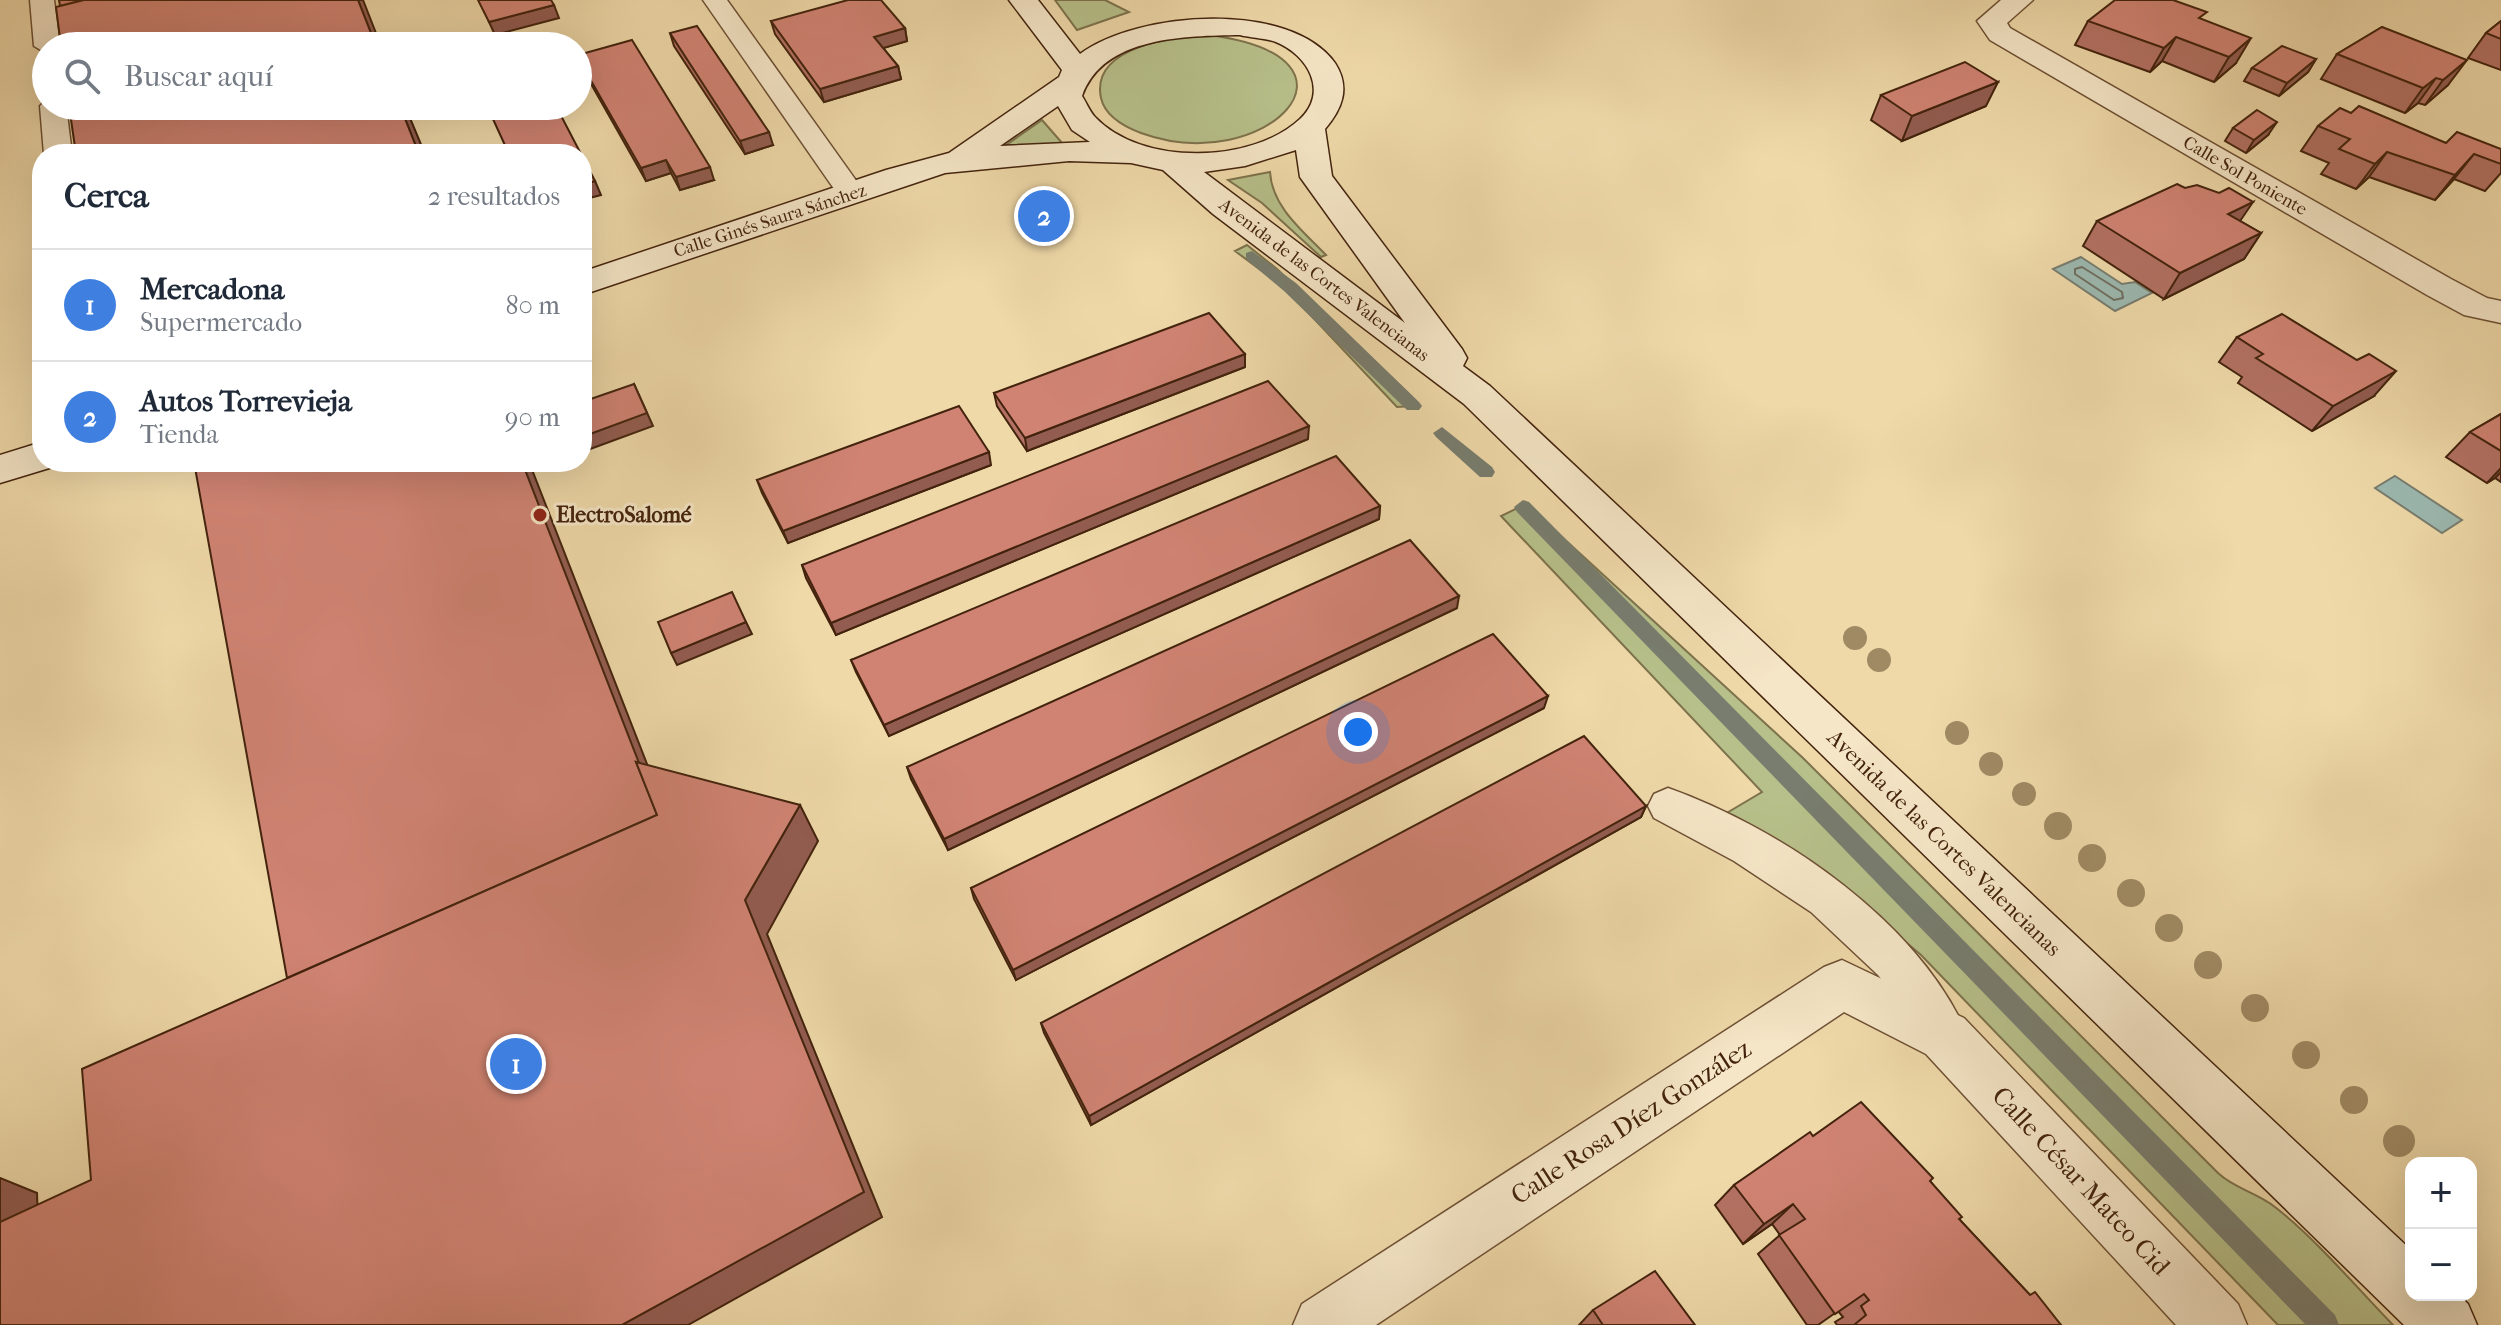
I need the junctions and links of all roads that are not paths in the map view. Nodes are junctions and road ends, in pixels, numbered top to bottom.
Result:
1 (42, 0) edge
2 (715, 0) edge
3 (1023, 0) edge
4 (2019, 0) edge
5 (1157, 3) dead end
6 (1198, 19) junction
7 (45, 32) edge
8 (1073, 75) junction
9 (54, 120) edge
10 (1309, 128) junction
11 (57, 144) edge
12 (1130, 153) junction
13 (959, 161) junction
14 (1173, 162) junction
15 (851, 193) junction
16 (592, 281) edge
17 (2501, 312) edge
18 (1477, 395) junction
19 (32, 459) edge
20 (0, 469) edge
21 (1668, 806) dead end
22 (1945, 1036) junction
23 (2405, 1285) edge
24 (2422, 1301) edge
25 (1323, 1325) edge
26 (2217, 1325) edge
27 (2447, 1325) edge

1 - 7 lane
2 - 15 lane
3 - 8 main road
4 - 17 main road, Calle Sol Poniente
5 - 6 main road
6 - 8 main road
6 - 10 main road
8 - 12 main road
8 - 13 main road
9 - 11 lane
10 - 14 main road
10 - 18 main road, Avenida de las Cortes Valencianas
12 - 13 main road
12 - 14 main road
13 - 15 main road, Calle Ginés Saura Sánchez
14 - 18 main road, Avenida de las Cortes Valencianas
15 - 16 main road, Calle Ginés Saura Sánchez
18 - 23 main road, Avenida de las Cortes Valencianas
19 - 20 main road
21 - 22 lane
22 - 25 main road, Calle Rosa Díez González
22 - 26 main road, Calle César Mateo Cid
24 - 27 main road, Avenida de las Cortes Valencianas

